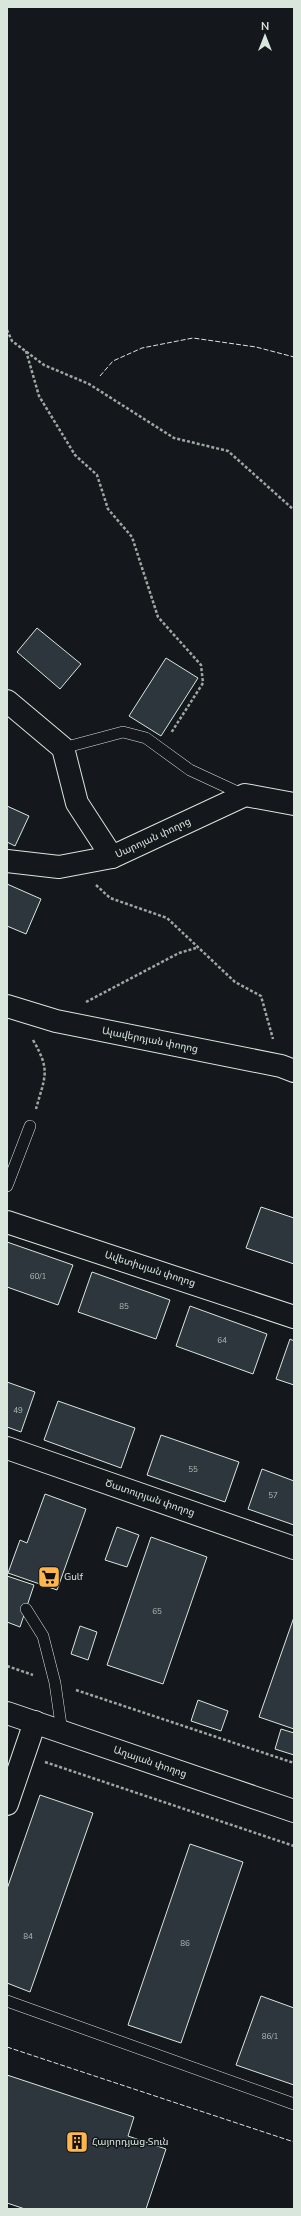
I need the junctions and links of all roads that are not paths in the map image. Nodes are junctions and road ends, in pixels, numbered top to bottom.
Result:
1 (7, 701) edge
2 (63, 748) junction
3 (244, 795) junction
4 (294, 804) edge
5 (112, 858) junction
6 (7, 861) edge
7 (7, 1006) edge
8 (288, 1068) edge
9 (32, 1121) road end
10 (7, 1186) edge
11 (7, 1222) edge
12 (294, 1316) edge
13 (7, 1448) edge
14 (294, 1548) edge
15 (26, 1609) dead end
16 (7, 1713) edge
17 (35, 1722) junction
18 (62, 1732) junction
19 (7, 1804) edge
20 (294, 1811) edge
21 (7, 2001) edge
22 (294, 2104) edge

1 - 2 street
2 - 3 lane
2 - 5 street
3 - 4 street
3 - 5 street, Սարոյան փողոց
5 - 6 street, Սարոյան փողոց
7 - 8 street, Ալավերդյան փողոց
9 - 10 lane
11 - 12 street, Ավետիսյան փողոց
13 - 14 street, Ծատուրյան փողոց
15 - 18 lane
16 - 17 street, Աղայան փողոց
17 - 18 street, Աղայան փողոց
17 - 19 street
18 - 20 street, Աղայան փողոց
21 - 22 lane

